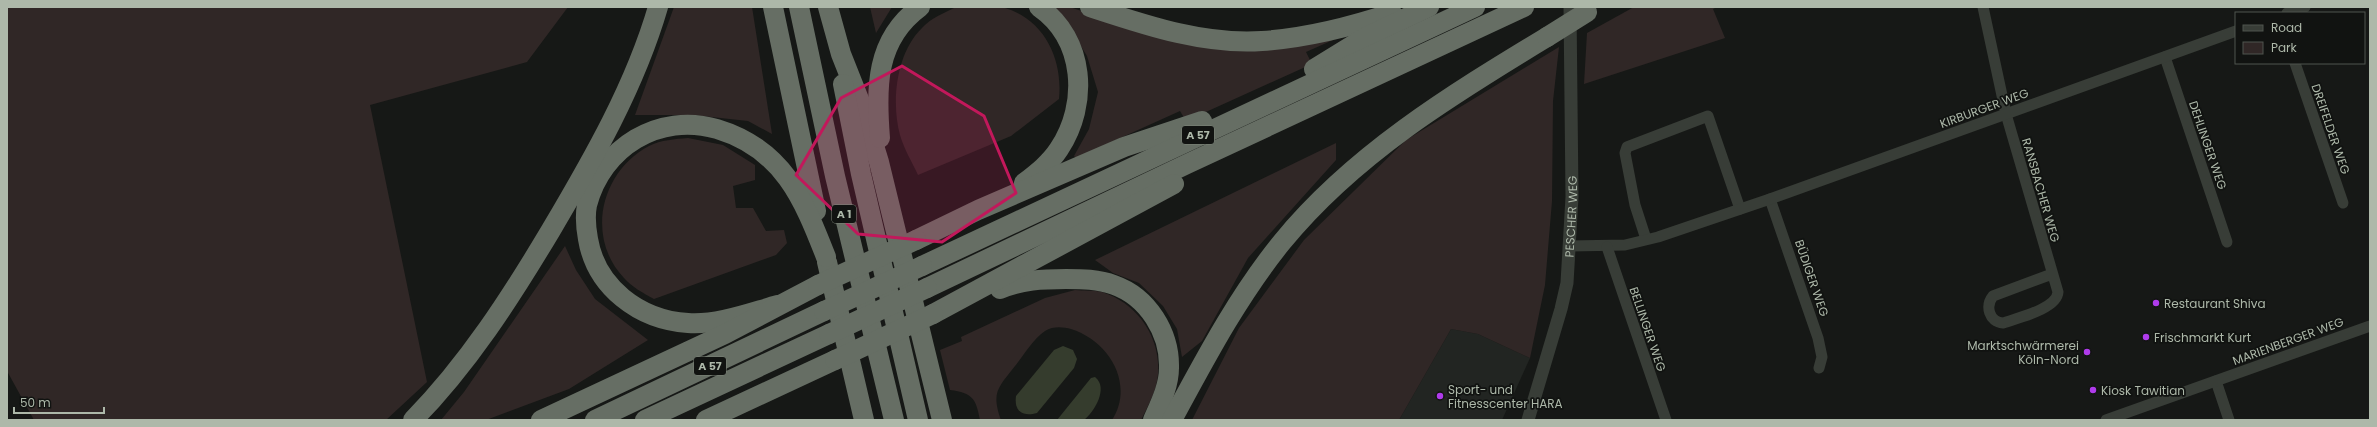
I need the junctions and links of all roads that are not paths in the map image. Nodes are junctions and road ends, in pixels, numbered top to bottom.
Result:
1 (658, 7) edge
2 (773, 7) edge
3 (799, 7) edge
4 (827, 7) edge
5 (920, 7) edge
6 (1039, 7) edge
7 (1090, 7) edge
8 (1411, 7) edge
9 (1429, 7) edge
10 (1475, 7) edge
11 (1524, 7) edge
12 (1983, 7) edge
13 (2305, 7) edge
14 (1585, 9) edge
15 (2290, 12) edge
16 (2235, 31) edge
17 (2164, 57) junction
18 (2295, 64) edge
19 (2006, 114) junction
20 (1254, 134) junction
21 (1770, 199) junction
22 (2343, 203) dead end
23 (1740, 209) junction
24 (978, 210) junction
25 (894, 229) junction
26 (1646, 239) junction
27 (2227, 242) dead end
28 (1570, 246) junction
29 (1606, 247) junction
30 (826, 257) junction
31 (2052, 274) junction
32 (778, 304) junction
33 (933, 314) junction
34 (2370, 326) edge
35 (922, 344) junction
36 (1819, 368) dead end
37 (2216, 381) junction
38 (770, 390) junction
39 (413, 420) edge
40 (541, 420) edge
41 (595, 420) edge
42 (645, 420) edge
43 (706, 420) edge
44 (723, 420) edge
45 (864, 420) edge
46 (894, 420) edge
47 (918, 420) edge
48 (938, 420) edge
49 (942, 420) edge
50 (1153, 420) edge
51 (1172, 420) edge
52 (1528, 420) edge
53 (1666, 420) edge
54 (2106, 420) edge
55 (2229, 420) edge

1 - 39 highway
2 - 30 highway
3 - 46 highway, A 1
4 - 25 highway
4 - 47 highway, A 1
5 - 25 highway
6 - 24 highway
7 - 8 highway
9 - 24 highway
10 - 41 highway, A 57, bridge
11 - 20 highway, A 57
12 - 19 street, RANSBACHER WEG
13 - 15 street
14 - 28 street, PESCHER WEG
14 - 51 highway, bridge
16 - 17 street, KIRBURGER WEG
17 - 19 street, KIRBURGER WEG
17 - 27 street, DEHLINGER WEG
18 - 22 street, DREIFELDER WEG
19 - 21 street, KIRBURGER WEG
19 - 31 street, RANSBACHER WEG
20 - 33 highway
20 - 42 highway, A 57, bridge
21 - 23 street, KIRBURGER WEG
21 - 36 street, BÜDIGER WEG
23 - 26 street, KIRBURGER WEG
23 - 26 street
24 - 32 highway, bridge
25 - 35 highway
26 - 29 street, KIRBURGER WEG
28 - 29 street, KIRBURGER WEG
28 - 52 street, PESCHER WEG
29 - 53 street, BELLINGER WEG
30 - 32 highway
30 - 45 highway
31 - 31 street, RANSBACHER WEG
32 - 40 highway
33 - 38 highway, bridge
33 - 50 highway
34 - 37 street, MARIENBERGER WEG
35 - 48 highway
35 - 49 highway
37 - 54 street, MARIENBERGER WEG
37 - 55 street
38 - 43 highway
38 - 44 highway

